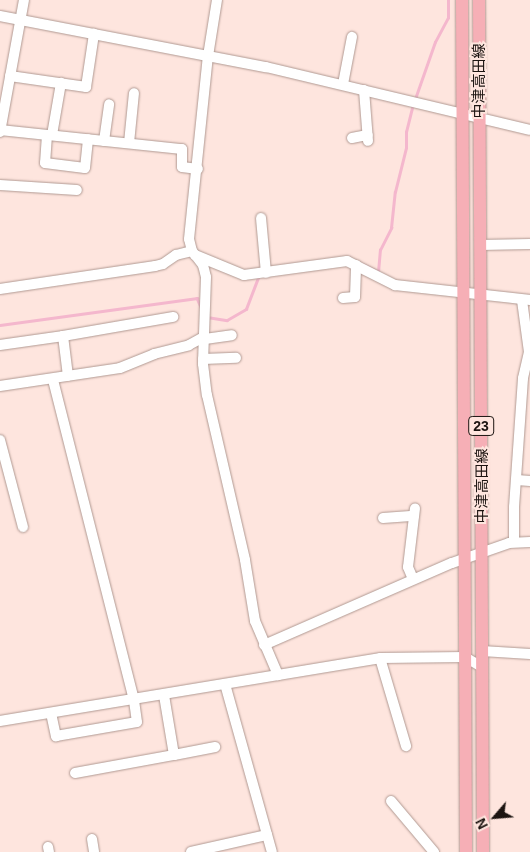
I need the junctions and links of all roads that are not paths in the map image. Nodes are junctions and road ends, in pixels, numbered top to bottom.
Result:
1 (24, 0) edge
2 (217, 0) edge
3 (462, 0) edge
4 (479, 0) edge
5 (0, 16) edge
6 (21, 20) junction
7 (94, 34) junction
8 (352, 37) dead end
9 (208, 56) junction
10 (10, 76) junction
11 (62, 83) junction
12 (343, 84) junction
13 (364, 90) junction
14 (134, 93) dead end
15 (109, 104) dead end
16 (462, 115) junction
17 (480, 120) junction
18 (0, 129) edge
19 (530, 130) edge
20 (50, 135) junction
21 (352, 138) dead end
22 (88, 139) junction
23 (104, 141) junction
24 (129, 143) junction
25 (198, 169) junction
26 (0, 184) edge
27 (77, 190) dead end
28 (260, 218) dead end
29 (530, 244) edge
30 (480, 245) junction
31 (194, 253) junction
32 (217, 264) junction
33 (356, 265) junction
34 (266, 273) junction
35 (206, 277) junction
36 (0, 289) edge
37 (463, 293) junction
38 (481, 296) junction
39 (343, 298) dead end
40 (526, 300) edge
41 (173, 318) dead end
42 (63, 336) junction
43 (232, 336) dead end
44 (205, 337) junction
45 (0, 345) edge
46 (236, 358) dead end
47 (203, 359) junction
48 (68, 376) junction
49 (53, 379) junction
50 (0, 386) edge
51 (0, 440) edge
52 (517, 480) junction
53 (530, 481) edge
54 (383, 518) dead end
55 (23, 527) dead end
56 (514, 542) junction
57 (530, 542) edge
58 (482, 552) junction
59 (464, 558) junction
60 (413, 579) junction
61 (264, 645) junction
62 (482, 651) junction
63 (530, 654) edge
64 (465, 657) junction
65 (380, 658) junction
66 (482, 668) junction
67 (278, 675) junction
68 (225, 684) junction
69 (164, 694) junction
70 (134, 700) junction
71 (51, 713) junction
72 (0, 722) edge
73 (406, 746) dead end
74 (215, 747) dead end
75 (174, 755) junction
76 (75, 773) dead end
77 (391, 802) dead end
78 (267, 835) junction
79 (92, 838) dead end
80 (94, 852) edge
81 (195, 852) edge
82 (272, 852) edge
83 (434, 852) edge
84 (466, 852) edge
85 (484, 852) edge

1 - 6 street
2 - 9 street
3 - 16 main road, 中津高田線 / 23
4 - 17 main road, 中津高田線 / 23
5 - 6 street
6 - 7 street
6 - 10 street
7 - 9 street
7 - 11 street
8 - 12 street
9 - 12 street
9 - 25 street
10 - 11 street
10 - 18 street
11 - 20 street
12 - 13 street
13 - 16 street
13 - 21 street
14 - 24 street
15 - 23 street
16 - 17 street
16 - 37 main road, 中津高田線 / 23
17 - 19 street
17 - 30 main road, 中津高田線 / 23
18 - 20 street
20 - 22 street
20 - 22 street
22 - 23 street
23 - 24 street
24 - 25 street
25 - 31 street
26 - 27 street
28 - 34 street
29 - 30 street
30 - 38 main road, 中津高田線 / 23
31 - 32 street
31 - 35 street
31 - 36 street
32 - 34 street
32 - 35 street
33 - 34 street
33 - 37 street
33 - 39 street
35 - 44 street
37 - 38 street
37 - 59 main road, 中津高田線 / 23
38 - 40 street
38 - 58 main road, 中津高田線 / 23
40 - 52 street
41 - 42 street
42 - 45 street
42 - 48 street
43 - 44 street
44 - 47 street
44 - 48 street
46 - 47 street
47 - 61 street
48 - 49 street
49 - 50 street
49 - 70 street
51 - 55 street
52 - 53 street
52 - 56 street
54 - 60 street
56 - 57 street
56 - 58 street
58 - 59 street
58 - 62 main road, 中津高田線 / 23
59 - 60 street
59 - 64 main road, 中津高田線 / 23
60 - 61 street
61 - 67 street
62 - 63 street
62 - 66 main road, 中津高田線 / 23
64 - 65 street
64 - 66 street
64 - 84 main road, 中津高田線 / 23
65 - 67 street
65 - 73 street
66 - 85 main road, 中津高田線 / 23
67 - 68 street
68 - 69 street
68 - 78 street
69 - 70 street
69 - 75 street
70 - 71 street
70 - 71 street
71 - 72 street
74 - 75 street
75 - 76 street
77 - 83 street
78 - 81 street
78 - 82 street
79 - 80 street

